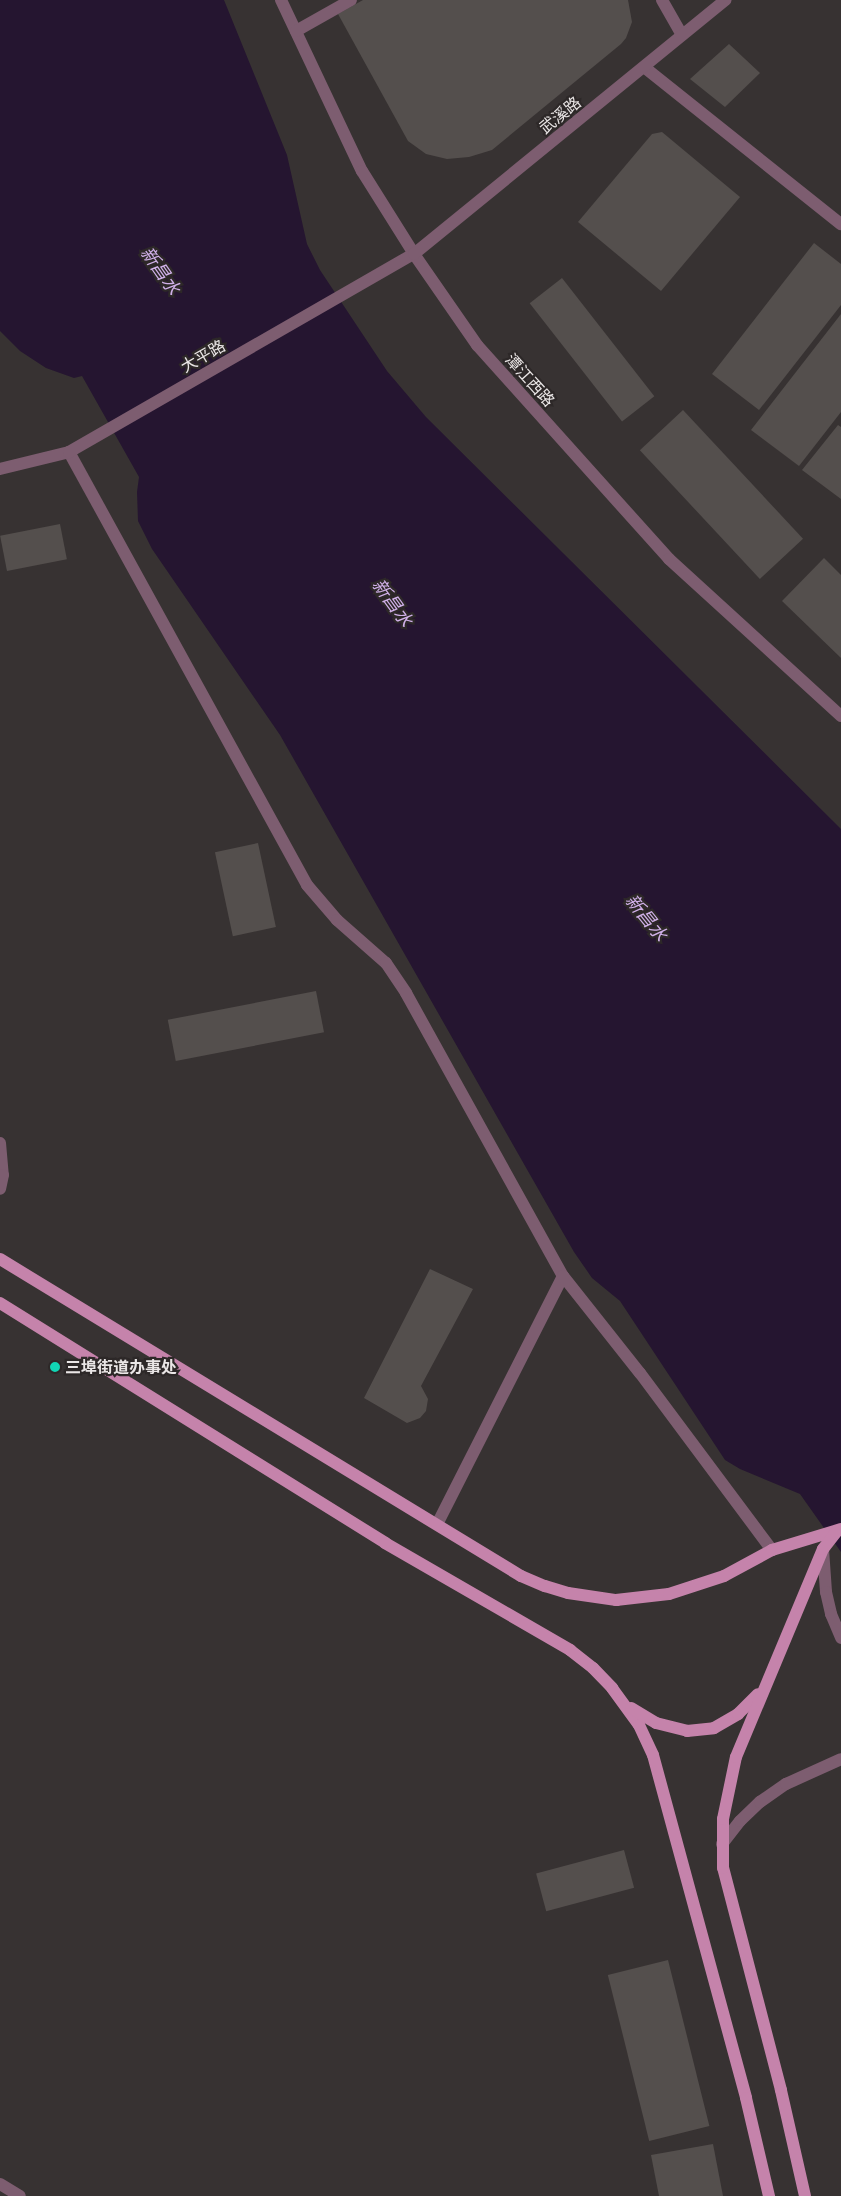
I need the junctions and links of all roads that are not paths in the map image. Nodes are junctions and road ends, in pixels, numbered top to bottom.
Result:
1 (281, 0) edge
2 (351, 0) edge
3 (662, 0) edge
4 (725, 0) edge
5 (296, 31) junction
6 (682, 35) junction
7 (644, 67) junction
8 (841, 224) edge
9 (414, 254) junction
10 (69, 452) junction
11 (0, 469) edge
12 (841, 716) edge
13 (0, 1143) edge
14 (0, 1189) edge
15 (0, 1259) edge
16 (563, 1276) junction
17 (0, 1303) edge
18 (437, 1524) junction
19 (839, 1530) edge
20 (822, 1549) junction
21 (772, 1550) junction
22 (841, 1638) edge
23 (765, 1686) junction
24 (626, 1705) junction
25 (841, 1760) edge
26 (722, 1844) junction
27 (0, 2184) edge
28 (20, 2196) edge
29 (768, 2196) edge
30 (805, 2196) edge

1 - 5 street, 潭江西路
2 - 5 street
3 - 6 street
4 - 6 street, 武溪路
5 - 9 street, 潭江西路
6 - 7 street, 武溪路
7 - 8 street
7 - 9 street, 武溪路
9 - 10 street, 大平路
9 - 12 street, 潭江西路
10 - 11 street, 大平路
10 - 16 street
13 - 14 street
15 - 18 main road
16 - 18 street
16 - 21 street
17 - 24 main road
18 - 21 main road
19 - 20 main road
19 - 21 main road
20 - 22 street
20 - 23 main road
23 - 24 main road
23 - 26 main road
24 - 29 main road
25 - 26 street
26 - 30 main road
27 - 28 street

